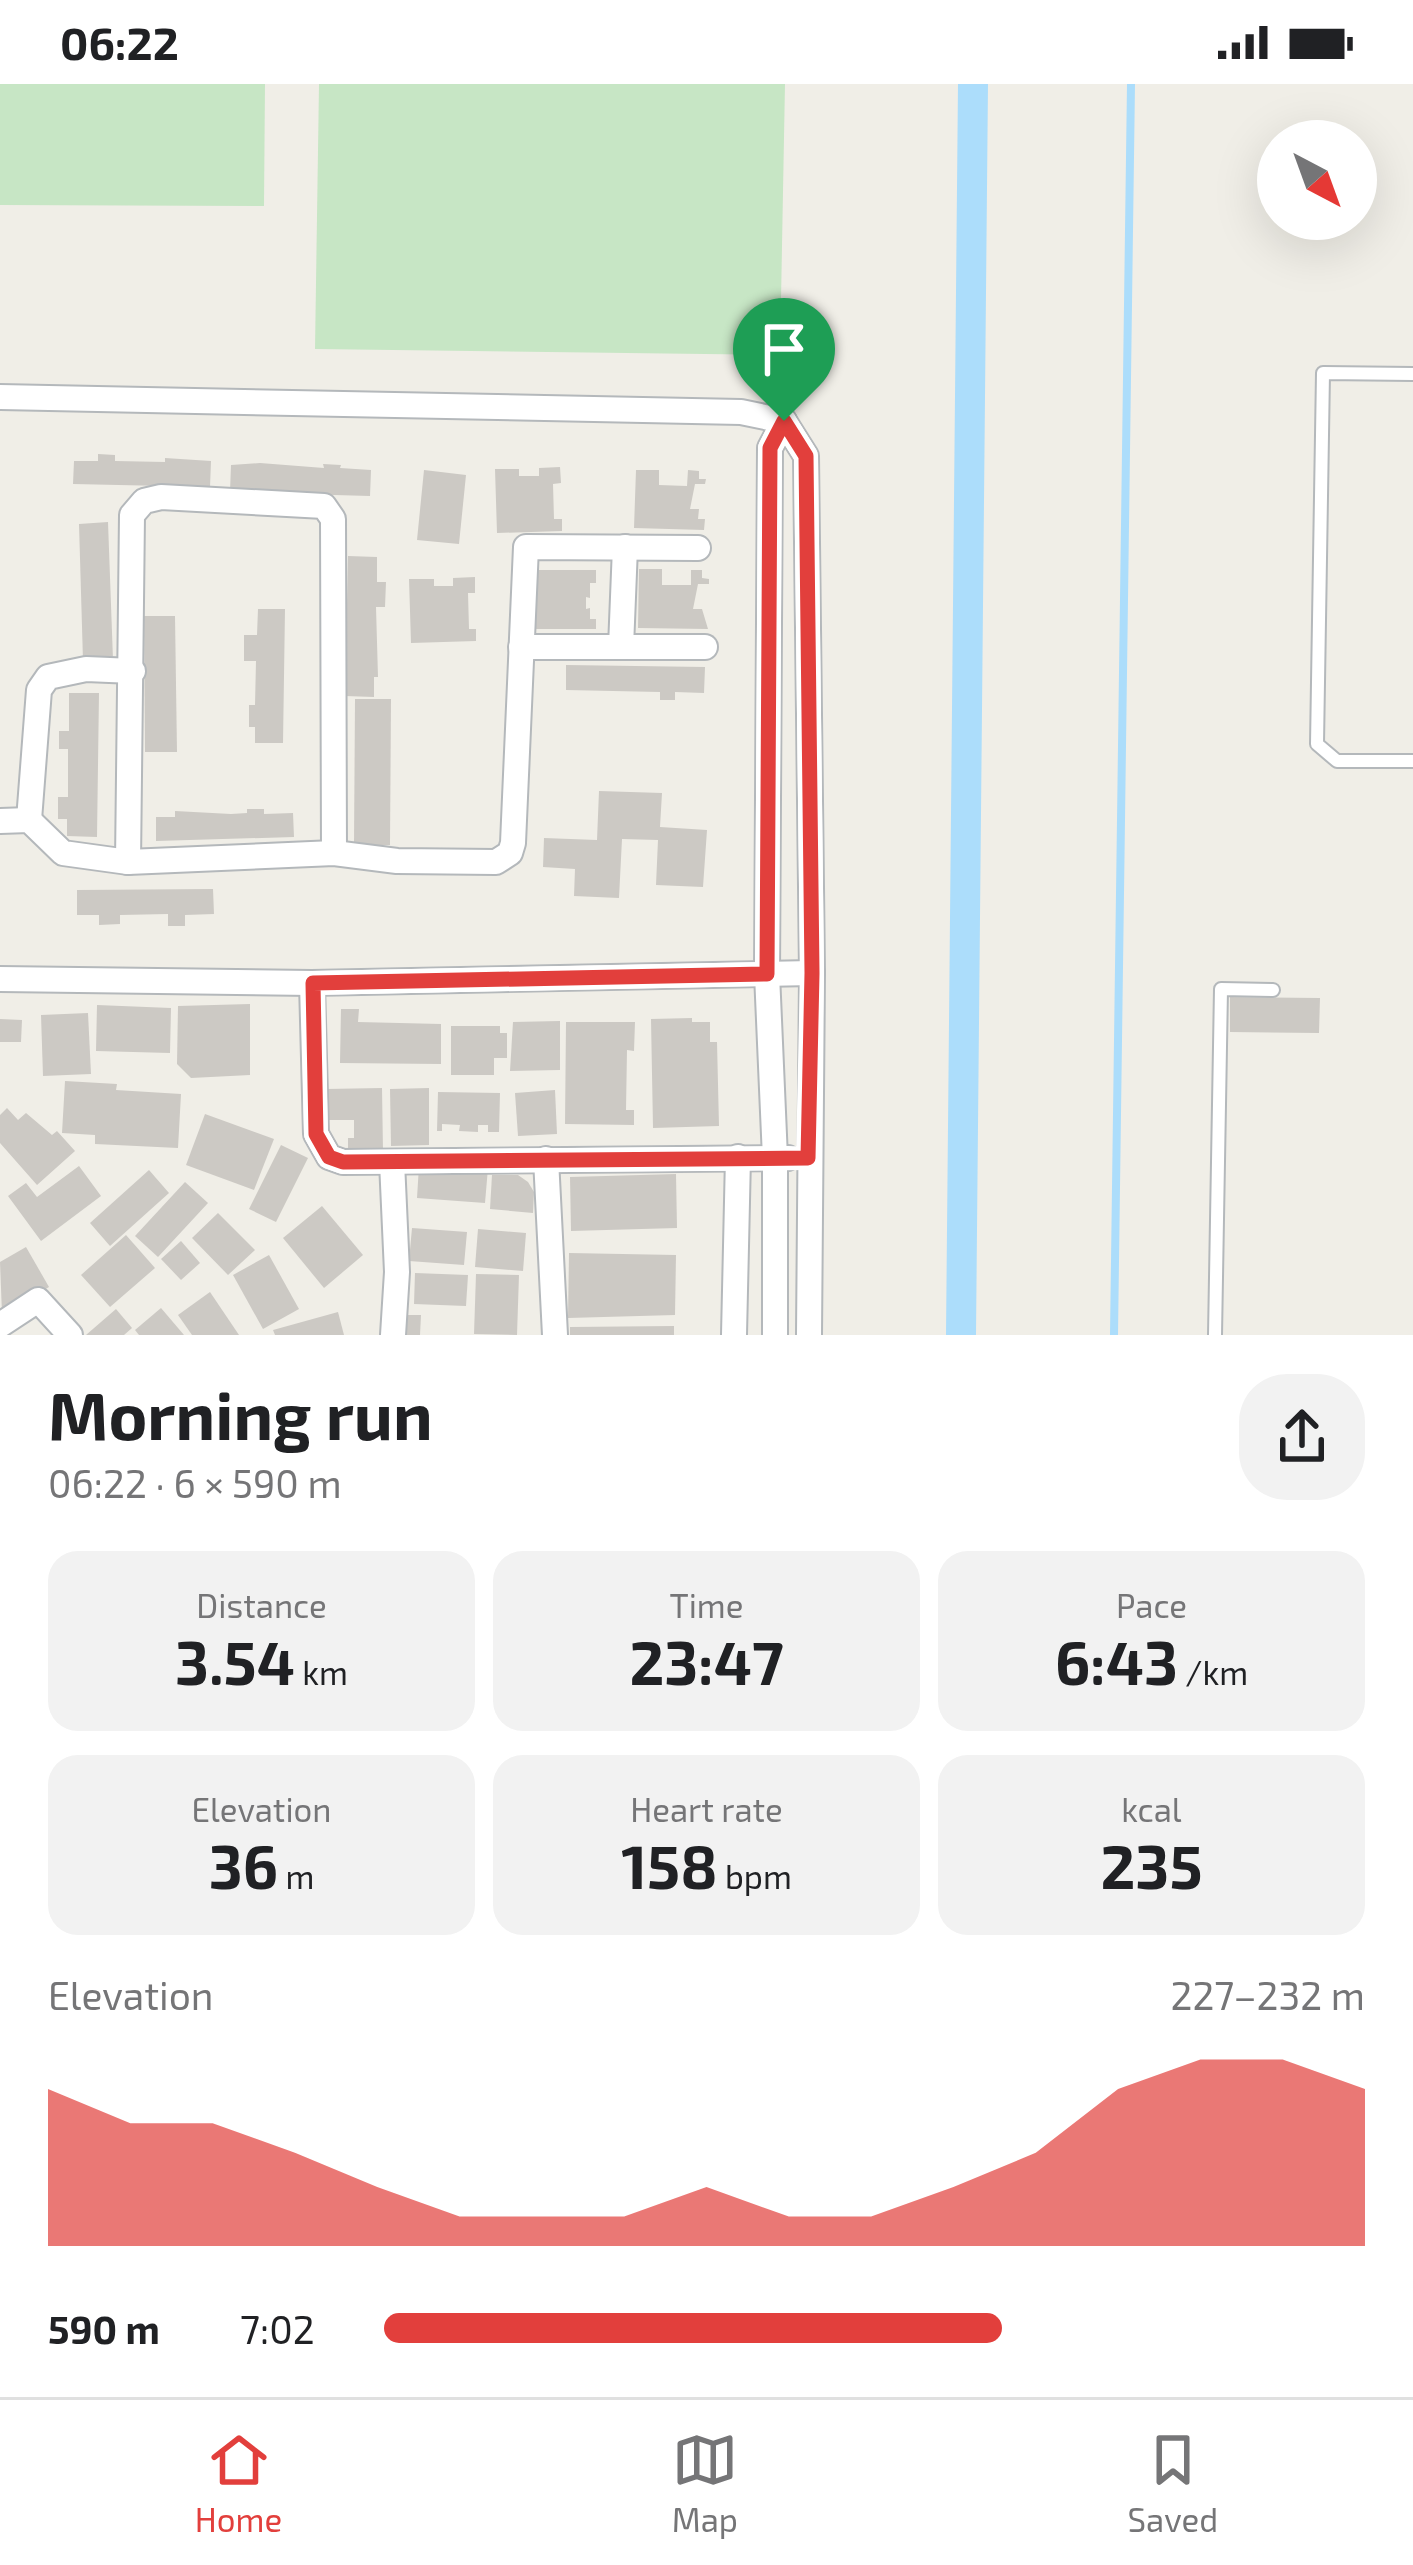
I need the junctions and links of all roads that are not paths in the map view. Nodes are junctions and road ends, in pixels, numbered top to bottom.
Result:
1 (1413, 374) edge
2 (0, 397) edge
3 (784, 421) junction
4 (625, 548) junction
5 (698, 548) dead end
6 (521, 647) junction
7 (621, 647) junction
8 (705, 647) dead end
9 (133, 671) junction
10 (1413, 761) edge
11 (29, 820) junction
12 (0, 821) edge
13 (334, 853) junction
14 (128, 862) junction
15 (812, 973) junction
16 (767, 974) junction
17 (0, 979) edge
18 (313, 983) junction
19 (1274, 990) dead end
20 (738, 1157) junction
21 (775, 1158) junction
22 (808, 1158) junction
23 (546, 1159) junction
24 (392, 1162) junction
25 (0, 1325) edge
26 (70, 1335) edge
27 (391, 1335) edge
28 (555, 1335) edge
29 (734, 1335) edge
30 (775, 1335) edge
31 (809, 1335) edge
32 (1215, 1335) edge

1 - 10 lane
2 - 3 street
3 - 15 street
3 - 16 street
4 - 5 street
4 - 6 street
4 - 7 street
6 - 7 street
6 - 13 street
7 - 8 street
9 - 11 street
9 - 13 street
9 - 14 street
11 - 12 street
11 - 14 street
13 - 14 street
15 - 16 street
15 - 22 street
16 - 18 street
16 - 21 street
17 - 18 street
18 - 24 street
19 - 32 lane
20 - 21 street
20 - 23 street
20 - 29 street
21 - 22 street
21 - 30 street
22 - 31 street
23 - 24 street
23 - 28 street
24 - 27 street
25 - 26 street

